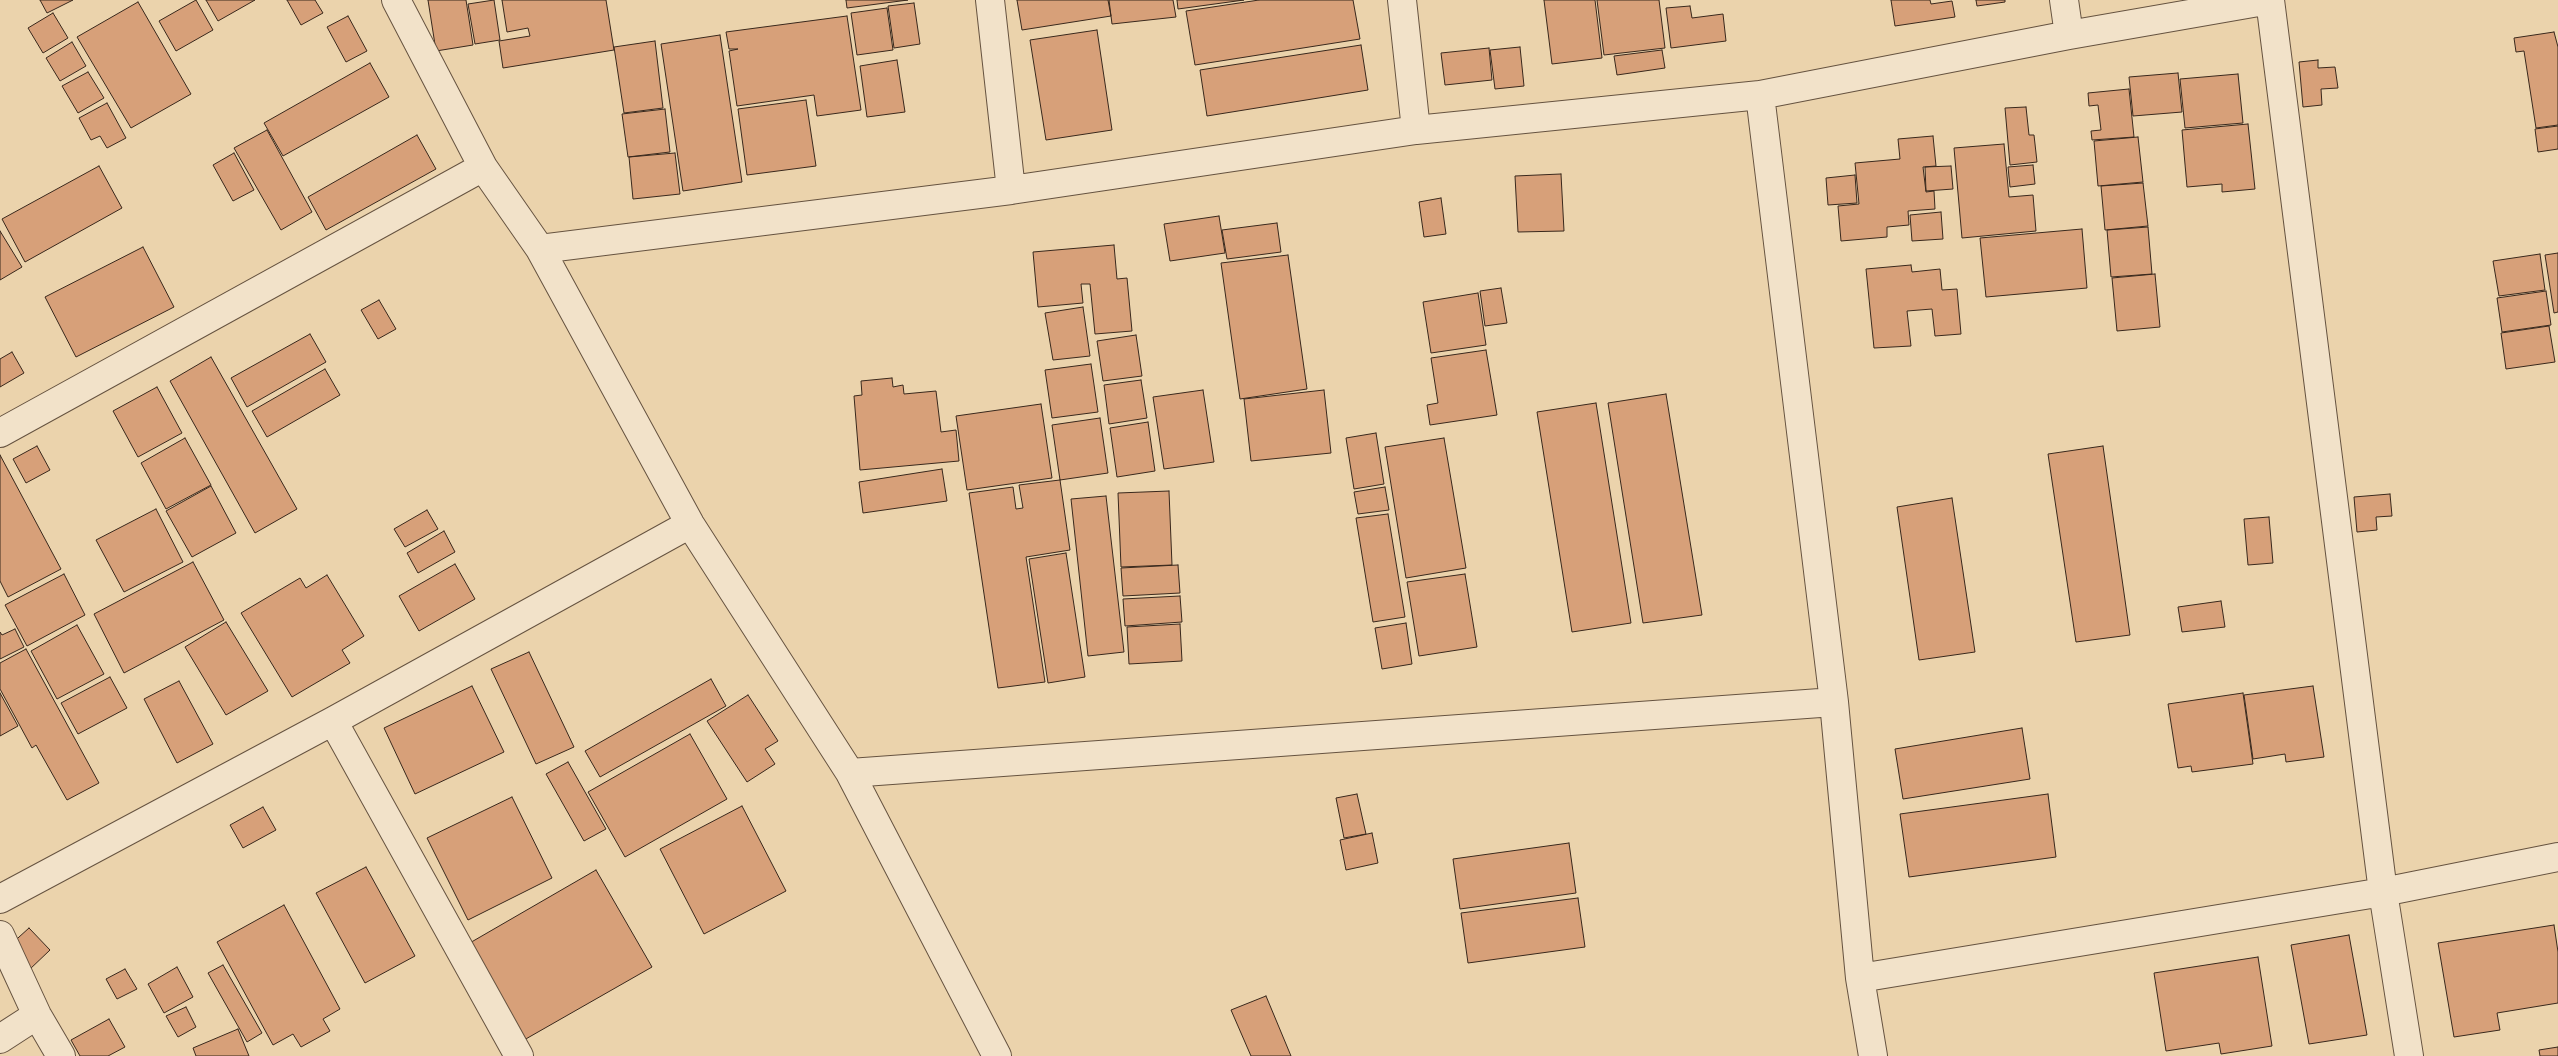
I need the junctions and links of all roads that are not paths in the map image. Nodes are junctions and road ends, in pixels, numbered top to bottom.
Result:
1 (396, 0) edge
2 (990, 0) edge
3 (1402, 0) edge
4 (2064, 0) edge
5 (2270, 0) edge
6 (2069, 35) junction
7 (1760, 95) junction
8 (1416, 130) junction
9 (483, 167) junction
10 (1011, 190) junction
11 (540, 249) junction
12 (0, 433) edge
13 (690, 524) junction
14 (1834, 702) junction
15 (333, 721) junction
16 (850, 773) junction
17 (2558, 857) edge
18 (2383, 892) junction
19 (0, 899) edge
20 (0, 935) edge
21 (1860, 978) junction
22 (38, 1015) junction
23 (0, 1039) edge
24 (61, 1056) edge
25 (519, 1056) edge
26 (997, 1056) edge
27 (1873, 1056) edge
28 (2409, 1056) edge

1 - 9 street
2 - 10 street
3 - 8 street
4 - 6 street
5 - 6 street
5 - 18 street
6 - 7 street
7 - 8 street
7 - 14 street
8 - 10 street
9 - 11 street
9 - 12 street
10 - 11 street
11 - 13 street
13 - 15 street
13 - 16 street
14 - 16 street
14 - 21 street
15 - 19 street
15 - 25 street
16 - 26 street
17 - 18 street
18 - 21 street
18 - 28 street
20 - 22 street
21 - 27 street
22 - 23 street
22 - 24 street

